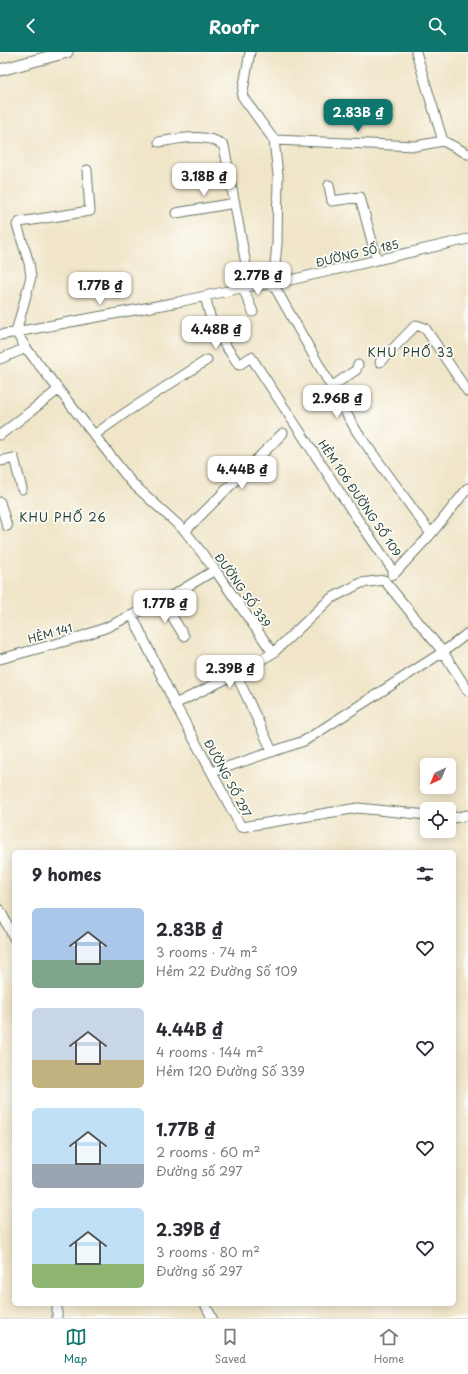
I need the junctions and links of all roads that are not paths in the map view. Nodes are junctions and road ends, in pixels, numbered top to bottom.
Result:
1 (67, 52) edge
2 (250, 52) edge
3 (416, 52) edge
4 (0, 70) edge
5 (274, 140) junction
6 (443, 141) junction
7 (159, 142) dead end
8 (468, 154) edge
9 (87, 170) dead end
10 (329, 185) dead end
11 (235, 203) junction
12 (176, 213) dead end
13 (468, 239) edge
14 (377, 260) junction
15 (274, 284) junction
16 (246, 287) junction
17 (205, 296) junction
18 (254, 312) dead end
19 (16, 332) junction
20 (0, 335) edge
21 (26, 348) junction
22 (0, 358) edge
23 (207, 360) dead end
24 (380, 362) dead end
25 (358, 364) dead end
26 (331, 387) junction
27 (58, 390) junction
28 (468, 392) edge
29 (283, 433) dead end
30 (0, 435) edge
31 (94, 435) junction
32 (0, 461) edge
33 (468, 488) edge
34 (22, 489) dead end
35 (0, 502) edge
36 (7, 526) dead end
37 (185, 531) junction
38 (431, 534) junction
39 (215, 570) junction
40 (395, 573) junction
41 (384, 580) junction
42 (163, 601) junction
43 (132, 615) junction
44 (468, 633) edge
45 (184, 636) dead end
46 (443, 652) junction
47 (273, 653) junction
48 (0, 659) edge
49 (236, 674) junction
50 (468, 691) edge
51 (175, 704) junction
52 (272, 751) junction
53 (212, 772) junction
54 (420, 815) edge
55 (468, 815) edge
56 (456, 817) edge
57 (0, 910) edge
58 (12, 934) edge
59 (57, 1306) edge
60 (206, 1306) edge
61 (57, 1318) edge
62 (212, 1318) edge

1 - 4 street
2 - 5 street
3 - 6 street
5 - 6 street
5 - 15 street
6 - 8 street
7 - 11 street
9 - 19 street
10 - 14 street
11 - 12 street
11 - 16 street
13 - 14 street, ĐƯỜNG SỐ 185
14 - 15 street, ĐƯỜNG SỐ 185
15 - 16 street, ĐƯỜNG SỐ 185
15 - 26 street
16 - 17 street, ĐƯỜNG SỐ 185
16 - 18 street
17 - 19 street, ĐƯỜNG SỐ 185
17 - 40 street, HẺM 106 ĐƯỜNG SỐ 109
19 - 20 street, ĐƯỜNG SỐ 185
19 - 21 street, ĐƯỜNG SỐ 339
21 - 22 street
21 - 27 street, ĐƯỜNG SỐ 339
23 - 31 street
24 - 28 street
25 - 26 street
26 - 38 street
27 - 30 street
27 - 31 street, ĐƯỜNG SỐ 339
29 - 37 street
31 - 37 street, ĐƯỜNG SỐ 339
32 - 34 street
33 - 38 street
35 - 36 street
37 - 39 street, ĐƯỜNG SỐ 339
38 - 40 street
39 - 42 street, HẺM 141
39 - 47 street, ĐƯỜNG SỐ 339
40 - 41 street
41 - 46 street
41 - 47 street
42 - 43 street, HẺM 141
42 - 45 street
43 - 48 street, HẺM 141
43 - 51 street, ĐƯỜNG SỐ 297
44 - 46 street
46 - 50 street
46 - 52 street
47 - 49 street
49 - 51 street
49 - 52 street
51 - 53 street, ĐƯỜNG SỐ 297
52 - 53 street
53 - 54 street, ĐƯỜNG SỐ 297
55 - 56 street
57 - 58 street
59 - 61 street
60 - 62 street

